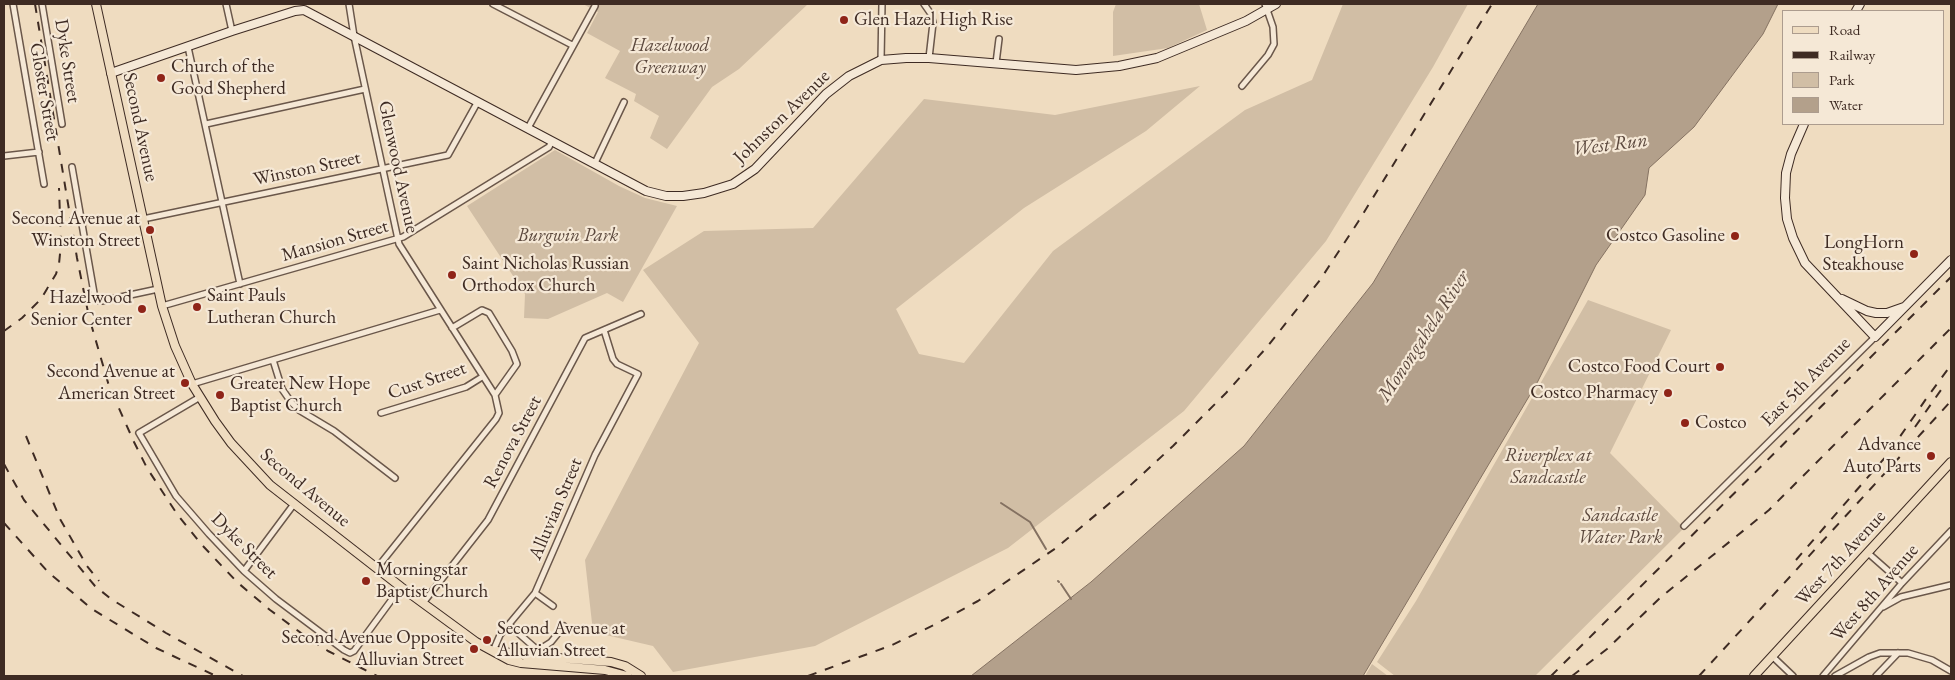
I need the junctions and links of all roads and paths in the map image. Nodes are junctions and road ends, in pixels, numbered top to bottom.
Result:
1 (13, 4) edge
2 (42, 4) edge
3 (96, 4) edge
4 (226, 4) edge
5 (349, 4) edge
6 (493, 4) edge
7 (882, 4) edge
8 (924, 4) edge
9 (1276, 4) edge
10 (595, 6) dead end
11 (1266, 6) edge
12 (232, 31) junction
13 (354, 36) junction
14 (999, 39) dead end
15 (572, 45) junction
16 (188, 47) junction
17 (929, 58) junction
18 (881, 60) junction
19 (996, 63) junction
20 (111, 73) junction
21 (1242, 86) dead end
22 (365, 89) junction
23 (477, 102) junction
24 (624, 102) dead end
25 (62, 124) dead end
26 (206, 124) junction
27 (1804, 125) edge
28 (528, 128) junction
29 (552, 141) junction
30 (39, 152) junction
31 (4, 156) edge
32 (595, 163) junction
33 (72, 167) dead end
34 (382, 168) junction
35 (44, 184) dead end
36 (222, 202) junction
37 (143, 219) junction
38 (398, 239) junction
39 (1951, 260) edge
40 (240, 284) junction
41 (158, 289) junction
42 (1838, 298) junction
43 (162, 306) junction
44 (1906, 306) junction
45 (440, 310) junction
46 (641, 314) dead end
47 (452, 328) junction
48 (604, 330) junction
49 (1875, 337) junction
50 (273, 360) junction
51 (482, 378) junction
52 (192, 384) junction
53 (495, 395) junction
54 (200, 397) junction
55 (381, 413) dead end
56 (1951, 462) edge
57 (395, 478) dead end
58 (294, 504) junction
59 (1684, 526) dead end
60 (1951, 531) edge
61 (1868, 553) junction
62 (377, 568) junction
63 (244, 571) junction
64 (1902, 583) junction
65 (1951, 585) edge
66 (401, 587) junction
67 (535, 593) junction
68 (423, 603) junction
69 (552, 606) dead end
70 (1876, 612) junction
71 (509, 625) junction
72 (564, 626) dead end
73 (493, 651) junction
74 (1898, 652) junction
75 (1772, 656) junction
76 (1951, 671) edge
77 (626, 676) edge
78 (641, 676) edge
79 (1754, 676) edge
80 (1793, 676) edge
81 (1823, 676) edge
82 (1835, 676) edge
83 (1876, 676) edge

1 - 30 street, Gloster Street
2 - 25 street, Dyke Street
3 - 20 main road, Second Avenue
4 - 12 street
5 - 13 street, Glenwood Avenue
6 - 15 street
7 - 18 street
8 - 17 street
9 - 11 street, Johnston Avenue
10 - 15 street
11 - 19 street, Johnston Avenue
11 - 21 street
12 - 13 street, Johnston Avenue
12 - 16 street, Johnston Avenue
13 - 22 street, Glenwood Avenue
13 - 23 street, Johnston Avenue
14 - 19 street
15 - 28 street
16 - 20 street, Johnston Avenue
16 - 26 street
17 - 18 street, Johnston Avenue
17 - 19 street, Johnston Avenue
18 - 32 street, Johnston Avenue
20 - 37 main road, Second Avenue
22 - 26 street
22 - 34 street, Glenwood Avenue
23 - 28 street, Johnston Avenue
23 - 34 street, Winston Street
24 - 32 street
26 - 36 street
27 - 42 street
28 - 29 street, Johnston Avenue
29 - 32 street, Johnston Avenue
29 - 38 street, Mansion Street
30 - 31 street
30 - 35 street, Gloster Street
33 - 41 street
34 - 36 street, Winston Street
34 - 38 street, Glenwood Avenue
36 - 37 street, Winston Street
36 - 40 street
37 - 41 main road, Second Avenue
38 - 40 street, Mansion Street
38 - 45 street, Glenwood Avenue
39 - 44 street, East 5th Avenue
40 - 43 street, Mansion Street
41 - 43 main road, Second Avenue
42 - 44 street
42 - 49 street
43 - 52 main road, Second Avenue
44 - 49 street, East 5th Avenue
45 - 47 street, Glenwood Avenue
45 - 50 street
46 - 48 street, Renova Street
47 - 51 street, Glenwood Avenue
47 - 53 street
48 - 67 street, Alluvian Street
48 - 68 street, Renova Street
49 - 59 street, East 5th Avenue
50 - 52 street
50 - 57 street
51 - 53 street, Glenwood Avenue
51 - 55 street, Cust Street
52 - 54 main road, Second Avenue
53 - 62 street
54 - 58 main road, Second Avenue
54 - 63 street, Dyke Street
56 - 61 main road, West 7th Avenue
58 - 62 main road, Second Avenue
58 - 63 street
60 - 64 street, West 8th Avenue
61 - 64 street
61 - 75 main road, West 7th Avenue
62 - 66 main road, Second Avenue
63 - 66 street, Dyke Street
64 - 70 street, West 8th Avenue
65 - 70 street
66 - 68 main road, Second Avenue
67 - 69 street
67 - 71 street, Alluvian Street
68 - 73 main road, Second Avenue
70 - 81 street, West 8th Avenue
71 - 72 street
71 - 73 street, Alluvian Street
73 - 77 main road, Second Avenue
73 - 78 main road, Second Avenue
74 - 76 street
74 - 82 street
74 - 83 street
75 - 79 main road, West 7th Avenue
75 - 80 street

